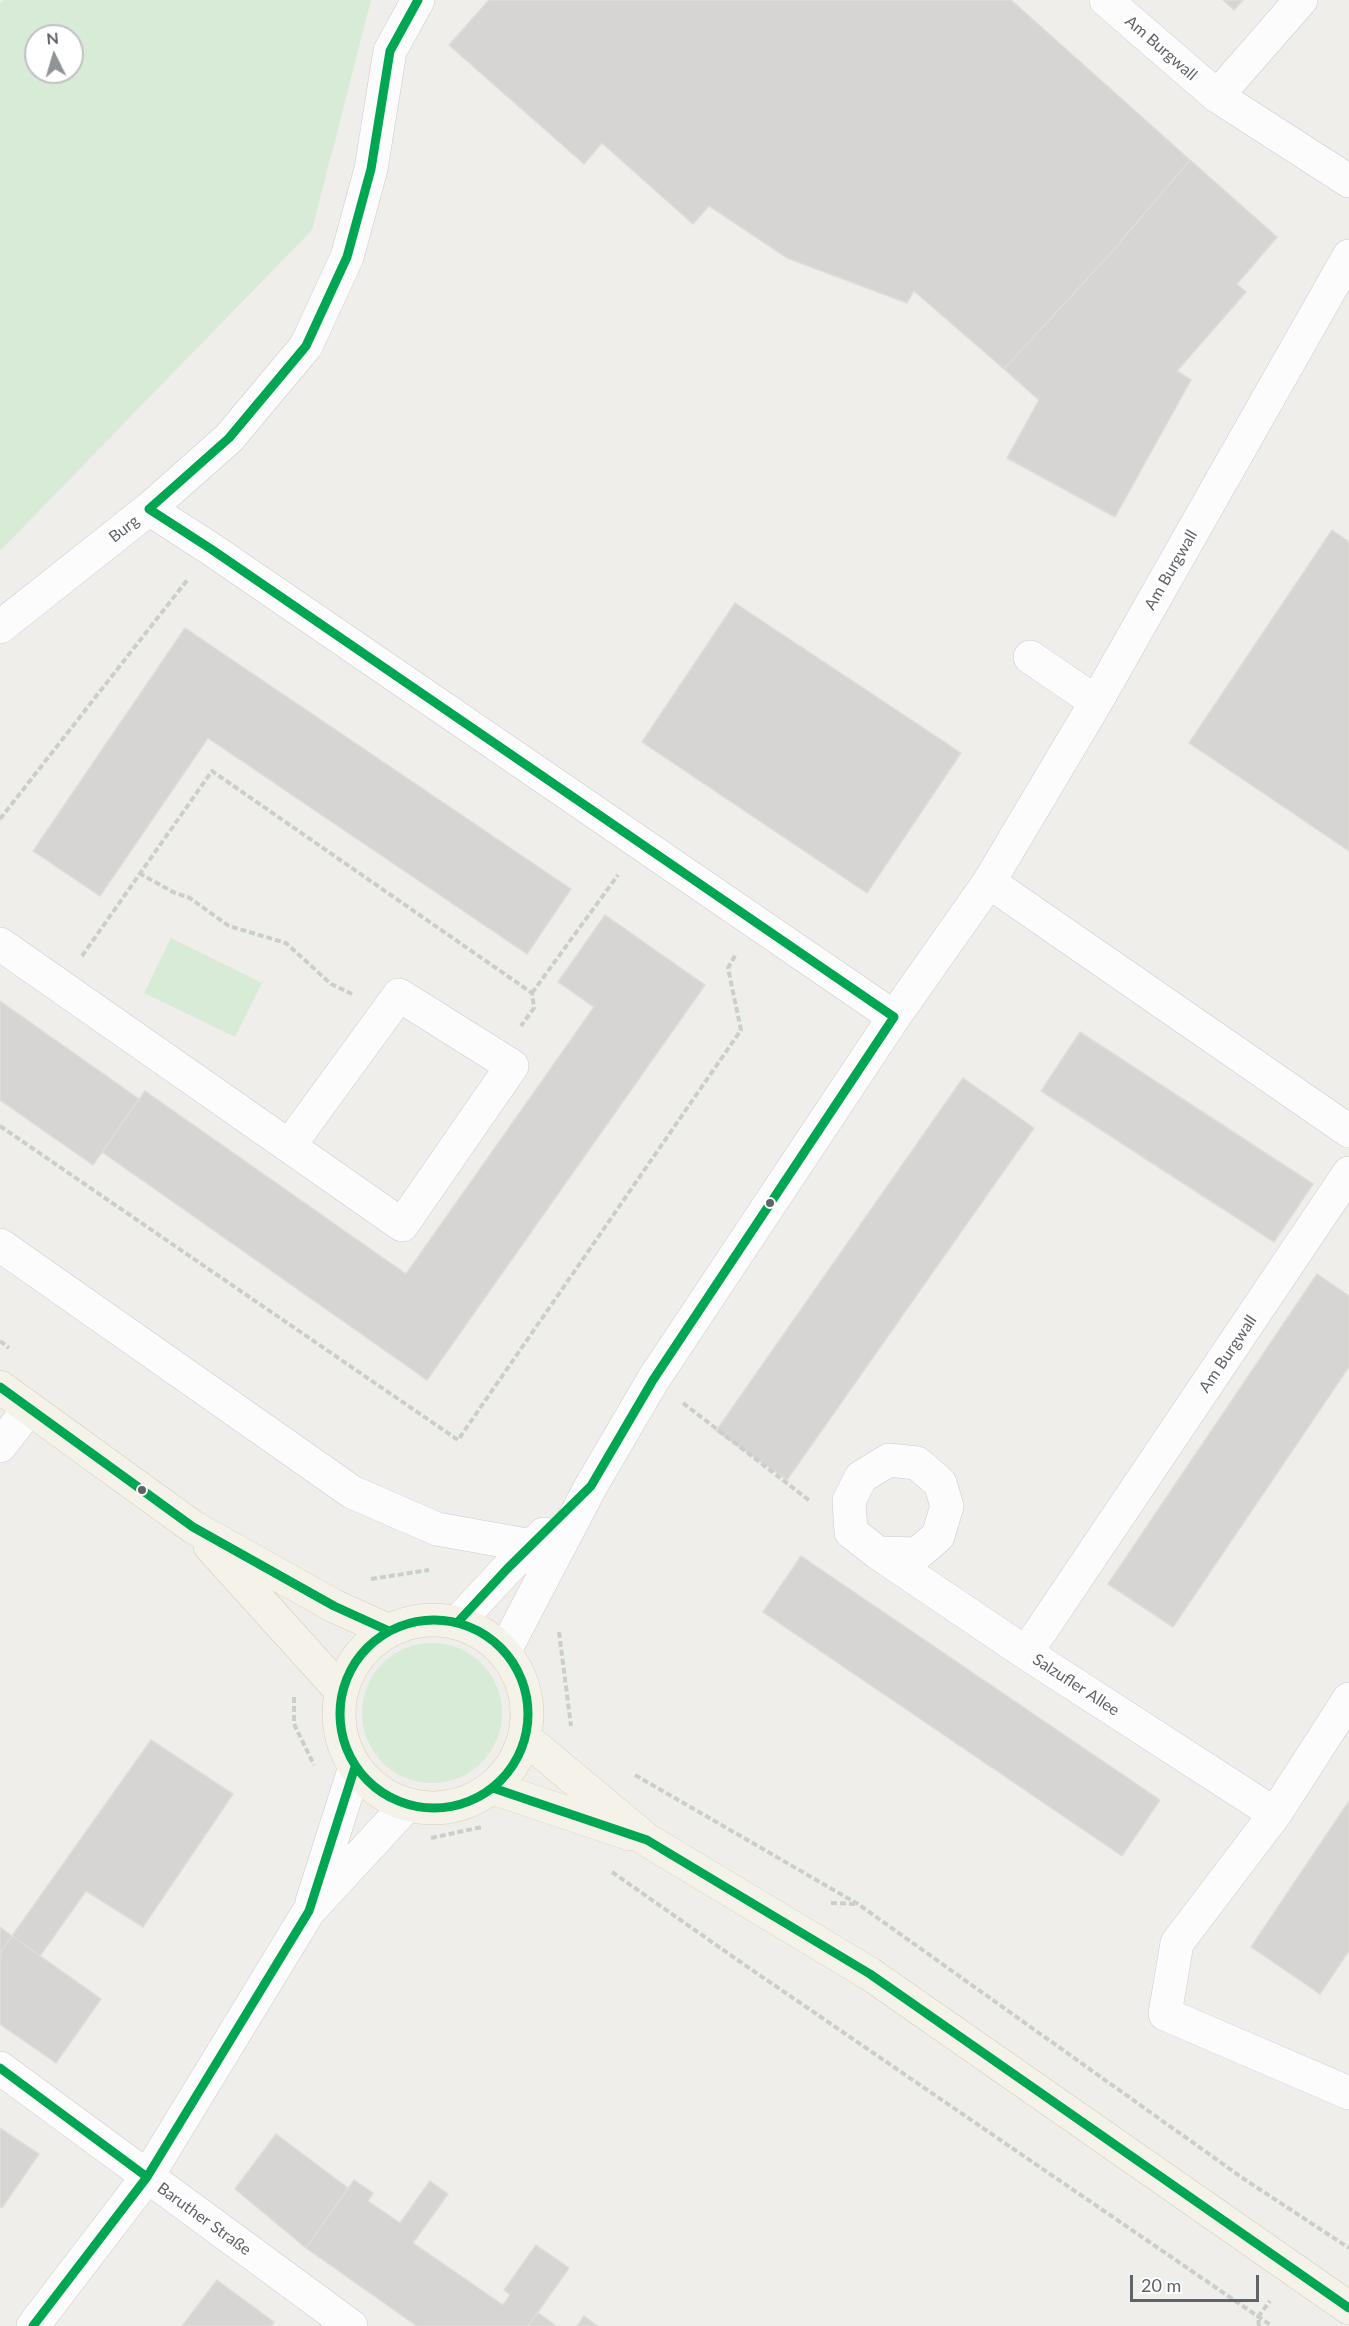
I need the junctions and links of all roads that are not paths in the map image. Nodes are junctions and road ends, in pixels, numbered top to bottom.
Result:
1 (418, 0) edge
2 (1106, 0) edge
3 (1301, 0) edge
4 (1217, 96) junction
5 (1349, 181) edge
6 (1349, 256) edge
7 (149, 509) junction
8 (0, 627) edge
9 (1030, 657) dead end
10 (1096, 702) junction
11 (989, 882) junction
12 (0, 944) edge
13 (894, 1017) junction
14 (1349, 1131) edge
15 (289, 1146) junction
16 (1349, 1173) edge
17 (0, 1245) edge
18 (0, 1387) edge
19 (29, 1409) junction
20 (0, 1446) edge
21 (591, 1486) junction
22 (193, 1527) junction
23 (532, 1546) junction
24 (878, 1553) junction
25 (458, 1623) junction
26 (389, 1631) junction
27 (504, 1652) junction
28 (1026, 1653) junction
29 (342, 1692) junction
30 (1349, 1699) edge
31 (525, 1738) junction
32 (355, 1767) junction
33 (493, 1788) junction
34 (407, 1805) junction
35 (1275, 1814) junction
36 (647, 1840) junction
37 (309, 1911) junction
38 (0, 2068) edge
39 (1349, 2093) edge
40 (147, 2177) junction
41 (1349, 2308) edge
42 (33, 2326) edge
43 (351, 2326) edge

1 - 7 street, Burg
2 - 4 street, Am Burgwall
3 - 4 street
4 - 5 street, Am Burgwall
6 - 10 street, Am Burgwall
7 - 8 street, Burg
7 - 13 street
9 - 10 street
10 - 11 street, Am Burgwall
11 - 13 street, Am Burgwall
11 - 14 street
12 - 15 street
13 - 21 street, Am Burgwall
15 - 15 street
16 - 28 street, Am Burgwall
17 - 23 street
18 - 19 main road
19 - 20 street
19 - 22 main road
21 - 23 street, Am Burgwall
21 - 27 street, Am Burgwall
22 - 26 main road
22 - 29 main road
23 - 25 street, Am Burgwall
24 - 24 street, Salzufler Allee
24 - 28 street, Salzufler Allee
25 - 26 main road
25 - 27 main road
26 - 29 main road
27 - 31 main road
28 - 35 street, Salzufler Allee
29 - 32 main road
30 - 35 street
31 - 33 main road
31 - 36 main road
32 - 34 main road
32 - 37 street
33 - 34 main road
33 - 36 main road
34 - 37 street
35 - 39 street
36 - 41 main road
37 - 40 street
38 - 40 street, Baruther Straße
40 - 42 street
40 - 43 street, Baruther Straße

